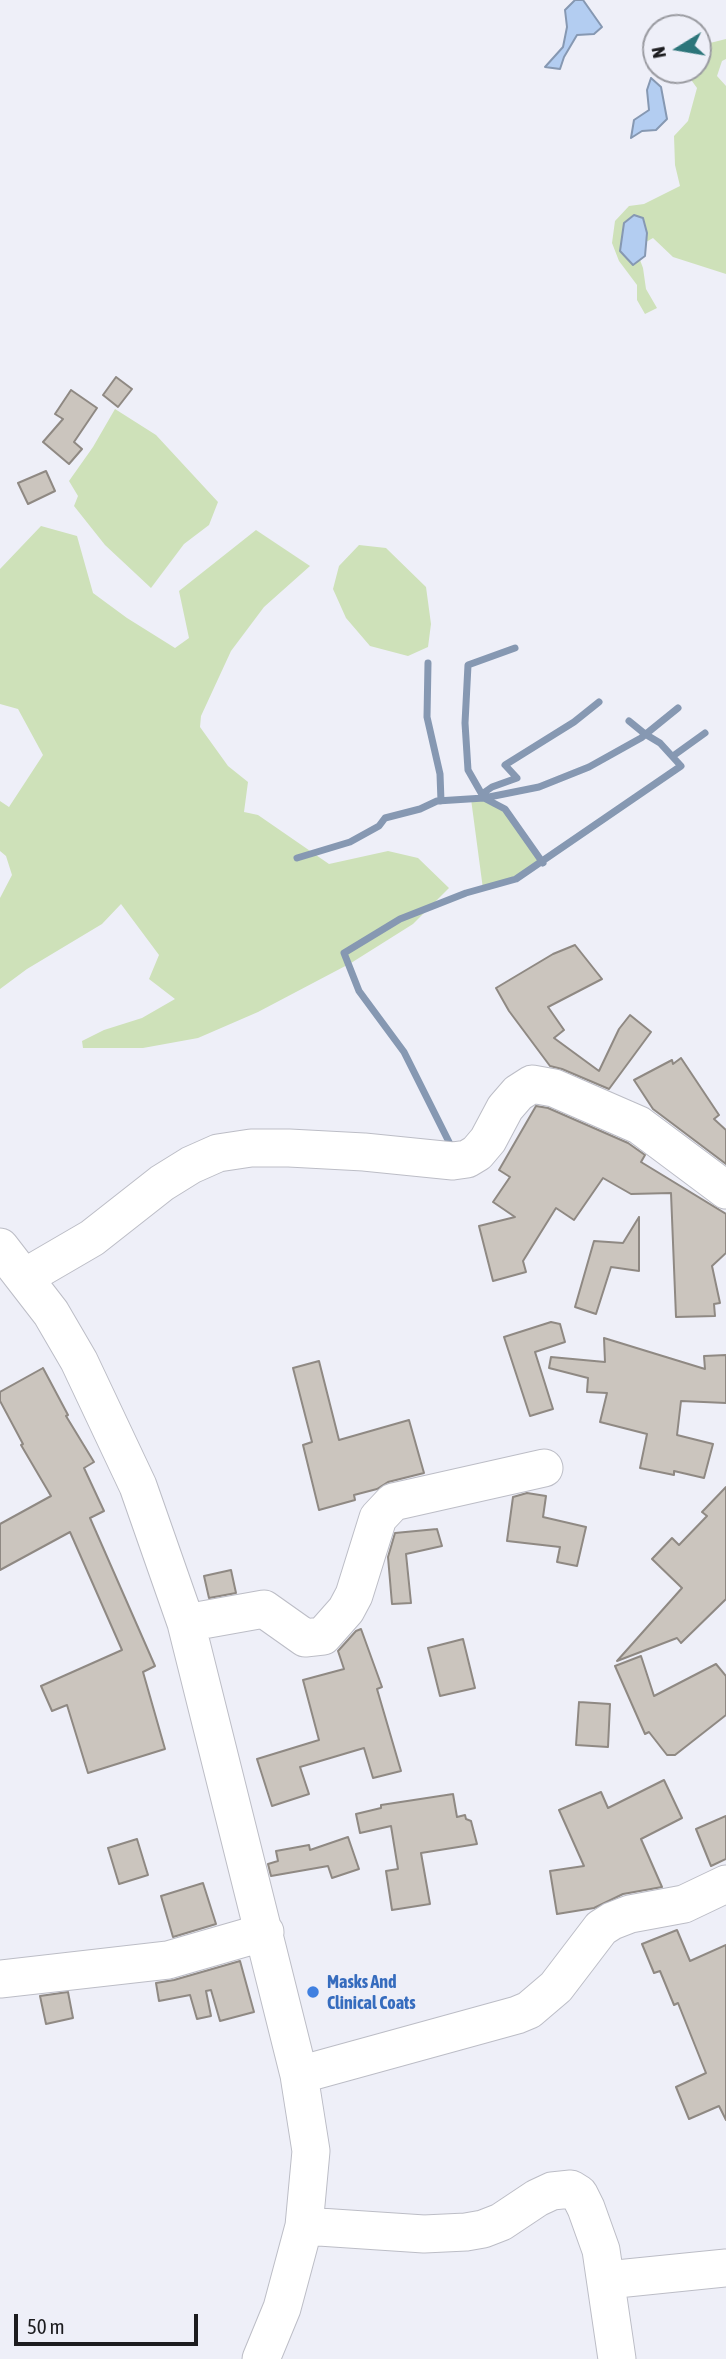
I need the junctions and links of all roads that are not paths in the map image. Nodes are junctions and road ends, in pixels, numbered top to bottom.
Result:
1 (726, 1190) edge
2 (0, 1247) edge
3 (25, 1277) junction
4 (544, 1468) dead end
5 (186, 1623) junction
6 (726, 1884) edge
7 (265, 1933) junction
8 (0, 1979) edge
9 (299, 2075) junction
10 (303, 2226) junction
11 (726, 2268) edge
12 (607, 2280) junction
13 (261, 2359) edge
14 (617, 2359) edge

1 - 3 street
2 - 3 street
3 - 5 street
4 - 5 street
5 - 7 street
6 - 9 street
7 - 8 street
7 - 9 street
9 - 10 street
10 - 12 street
10 - 13 street
11 - 12 street
12 - 14 street

